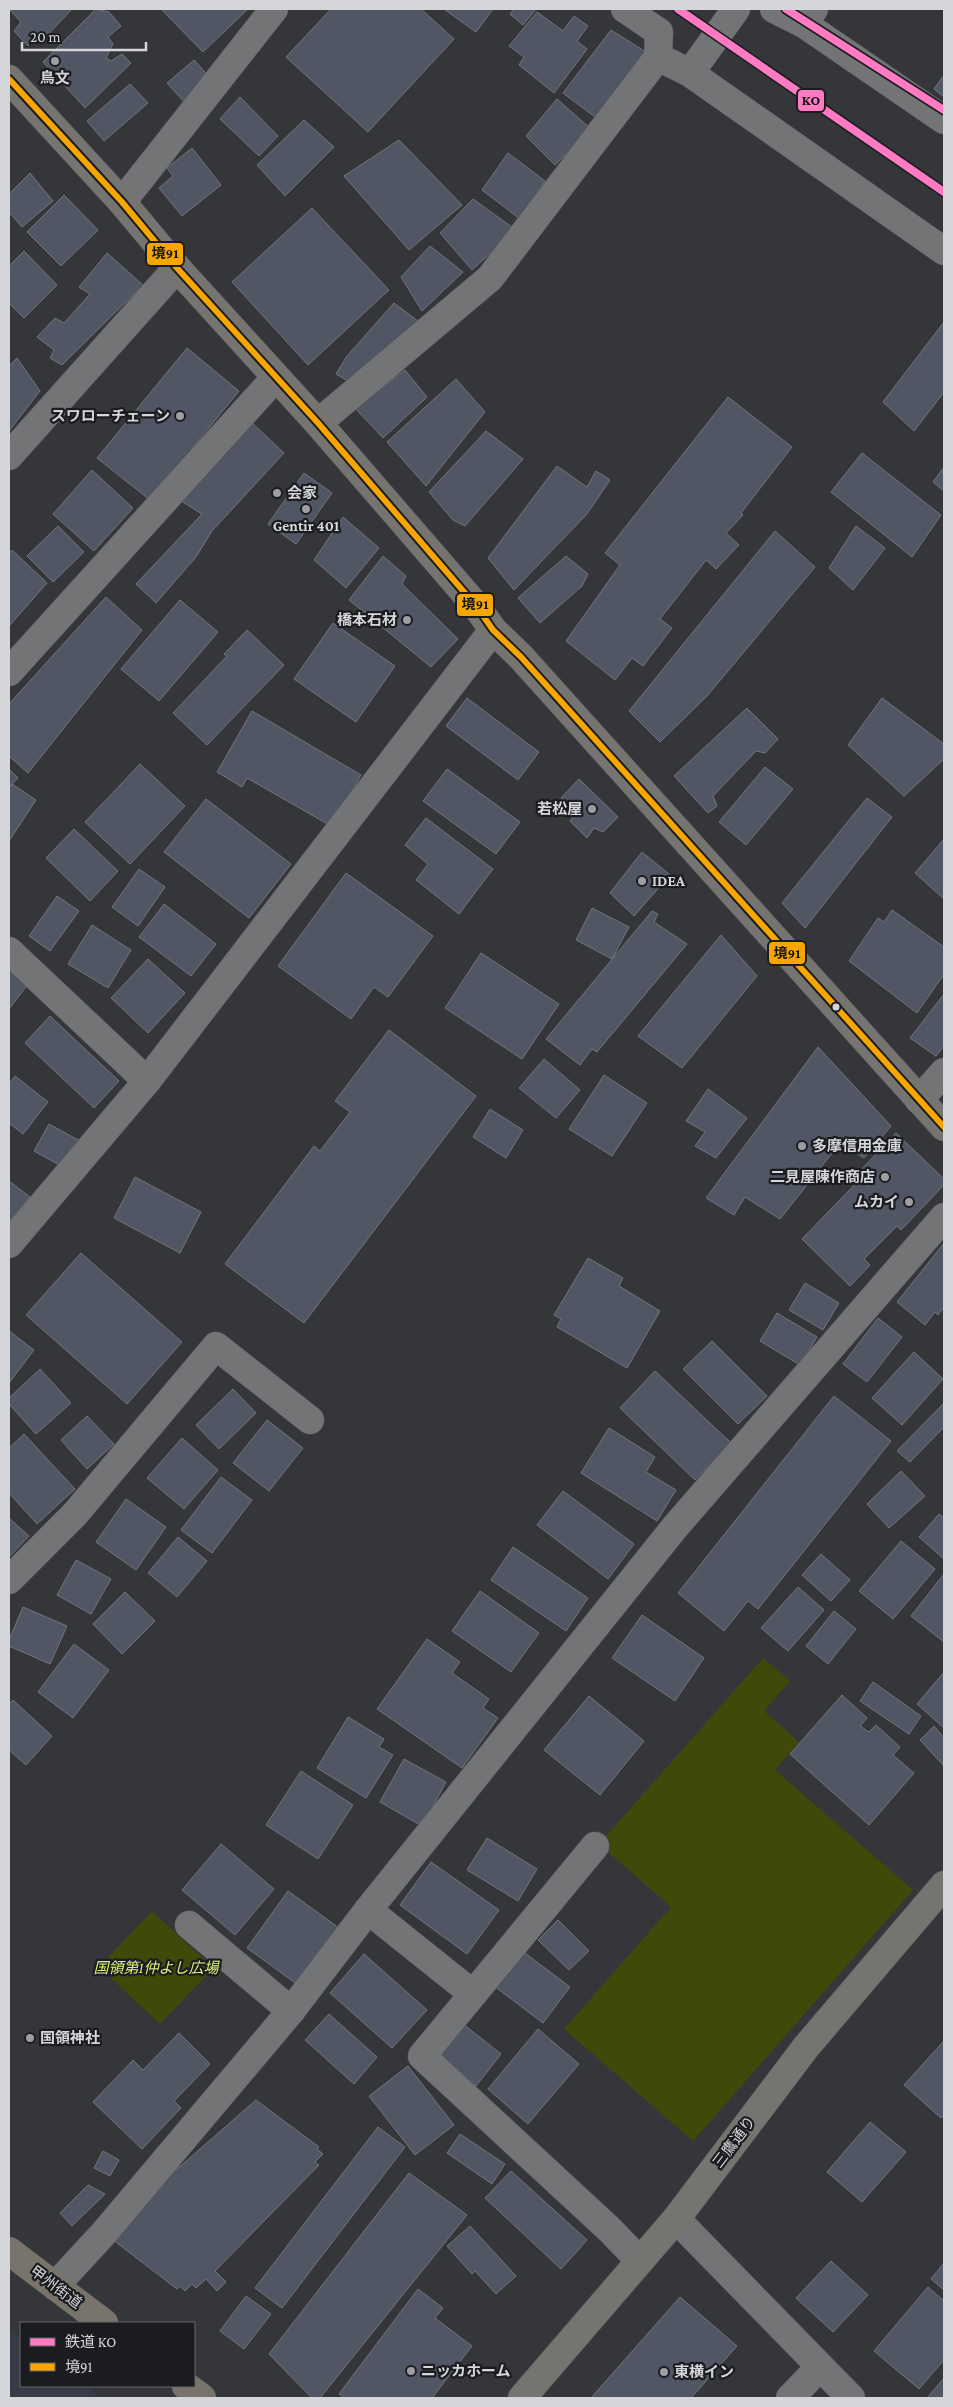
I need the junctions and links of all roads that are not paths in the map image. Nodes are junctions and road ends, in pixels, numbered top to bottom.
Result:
1 (274, 9) edge
2 (625, 9) edge
3 (736, 9) edge
4 (774, 9) edge
5 (809, 16) edge
6 (658, 57) junction
7 (690, 73) junction
8 (9, 78) edge
9 (944, 120) edge
10 (122, 202) junction
11 (944, 251) edge
12 (177, 268) junction
13 (276, 377) junction
14 (318, 423) junction
15 (9, 456) edge
16 (493, 630) junction
17 (9, 672) edge
18 (9, 951) edge
19 (944, 1072) edge
20 (147, 1081) junction
21 (919, 1100) junction
22 (944, 1127) edge
23 (944, 1217) edge
24 (9, 1244) edge
25 (310, 1420) dead end
26 (9, 1580) edge
27 (594, 1846) dead end
28 (944, 1885) edge
29 (368, 1910) junction
30 (189, 1925) dead end
31 (473, 1994) junction
32 (291, 2011) junction
33 (676, 2219) junction
34 (9, 2251) edge
35 (640, 2262) junction
36 (55, 2286) junction
37 (103, 2322) edge
38 (820, 2366) junction
39 (187, 2387) edge
40 (202, 2398) edge
41 (522, 2398) edge
42 (790, 2398) edge
43 (851, 2398) edge

1 - 10 street
2 - 6 street
3 - 7 street
4 - 5 street
5 - 9 street
6 - 7 street
6 - 14 street
7 - 11 street
8 - 10 main road
10 - 12 main road
12 - 13 main road
12 - 15 street
13 - 14 main road
13 - 17 street
14 - 16 main road
16 - 20 street
16 - 21 main road
18 - 20 street
19 - 21 street
20 - 24 street
21 - 22 main road
23 - 29 street
25 - 26 street
27 - 31 street
28 - 33 main road, 三鷹通り
29 - 31 street
29 - 32 street
30 - 32 street
31 - 35 street
32 - 36 street
33 - 35 main road, 三鷹通り
33 - 38 street
34 - 36 highway, 甲州街道
35 - 41 main road, 三鷹通り
36 - 37 highway, 甲州街道
38 - 42 street
38 - 43 street
39 - 40 highway

